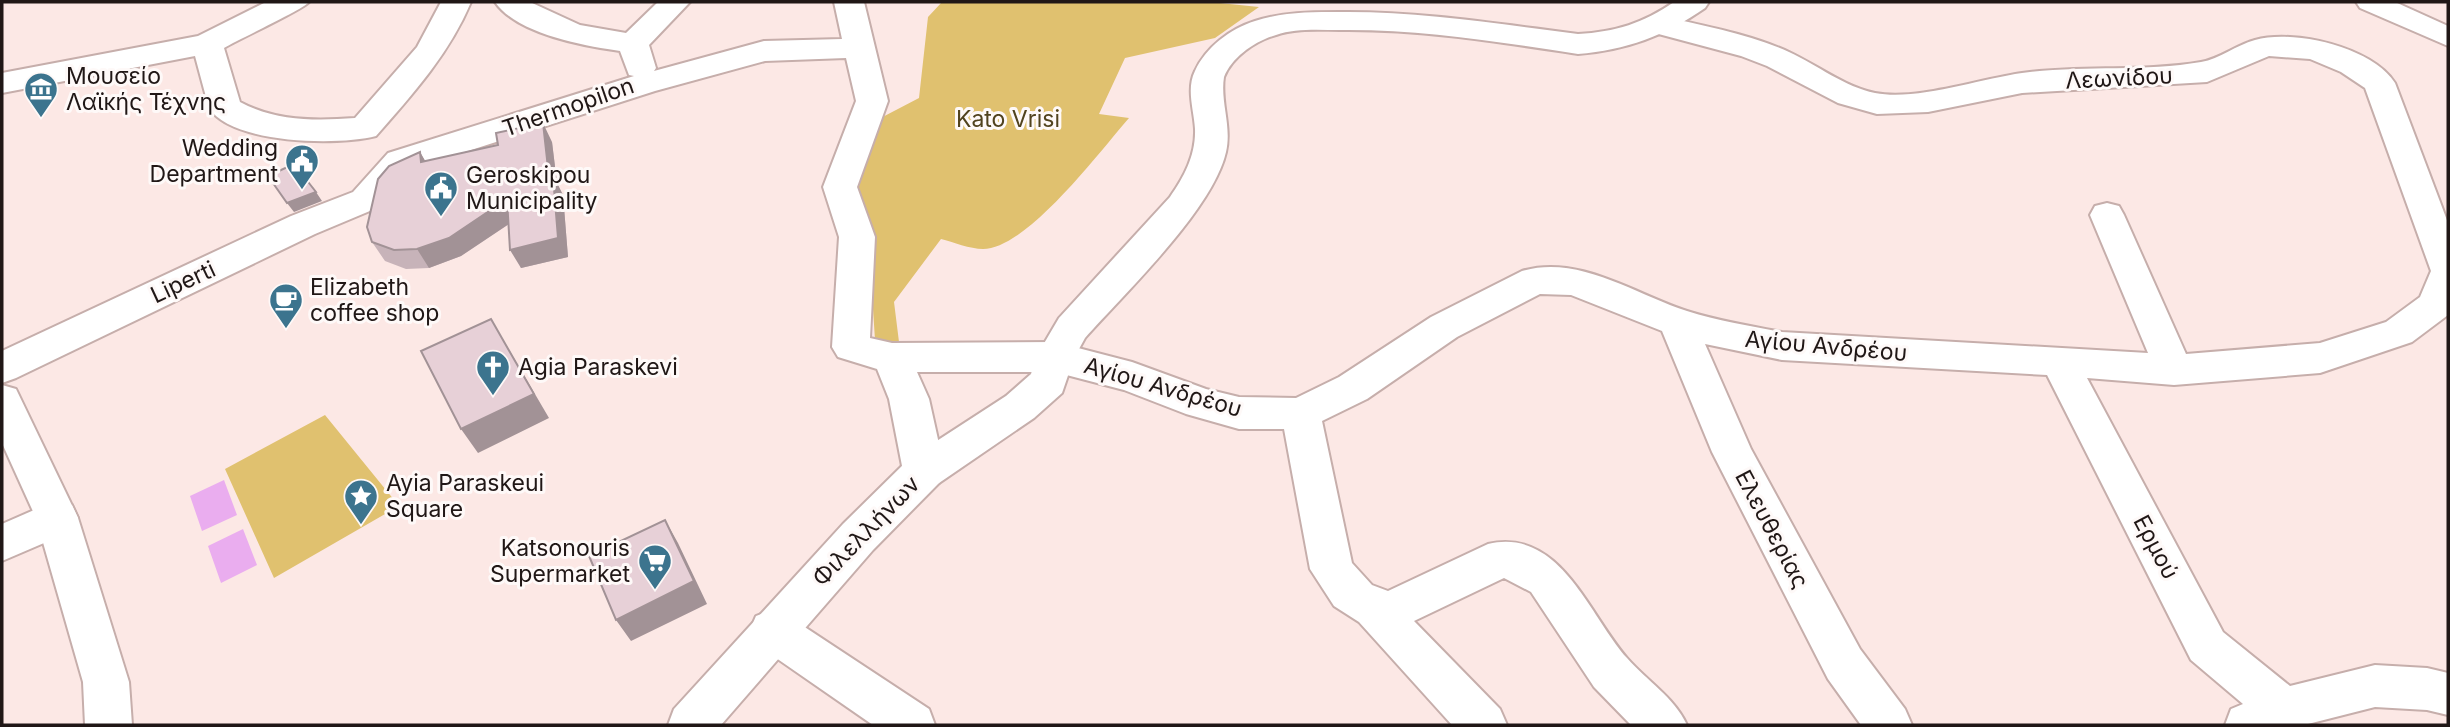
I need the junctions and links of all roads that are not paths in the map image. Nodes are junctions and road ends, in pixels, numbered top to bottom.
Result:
1 (456, 2) edge
2 (510, 2) edge
3 (675, 2) edge
4 (849, 2) edge
5 (1694, 2) edge
6 (2371, 2) edge
7 (276, 5) edge
8 (1662, 25) junction
9 (2448, 37) edge
10 (633, 43) junction
11 (208, 44) junction
12 (861, 47) junction
13 (2, 83) edge
14 (644, 84) junction
15 (364, 128) junction
16 (400, 162) junction
17 (2108, 215) dead end
18 (2448, 272) edge
19 (1677, 322) junction
20 (1055, 357) junction
21 (892, 358) junction
22 (2059, 361) junction
23 (2, 368) edge
24 (2174, 370) junction
25 (2, 400) edge
26 (1301, 414) junction
27 (924, 471) junction
28 (57, 518) junction
29 (2, 543) edge
30 (1375, 610) junction
31 (772, 631) junction
32 (2448, 694) edge
33 (2266, 717) edge
34 (109, 725) edge
35 (691, 725) edge
36 (912, 725) edge
37 (1483, 725) edge
38 (1662, 725) edge
39 (1888, 725) edge

1 - 15 street
2 - 10 street
3 - 10 street, Thermopilon
4 - 12 street
5 - 8 street, Φιλελλήνων
6 - 9 street
7 - 11 street
8 - 18 street, Λεωνίδου
8 - 20 street, Φιλελλήνων
10 - 14 street, Thermopilon
11 - 13 street
11 - 15 street
12 - 14 street
12 - 21 street, Αγίου Ανδρέου
14 - 16 street, Thermopilon
15 - 16 street
16 - 23 street, Liperti
17 - 24 street
18 - 24 street, Αγίου Ανδρέου
19 - 22 street, Αγίου Ανδρέου
19 - 26 street, Αγίου Ανδρέου
19 - 39 street, Ελευθερίας
20 - 21 street, Αγίου Ανδρέου
20 - 26 street, Αγίου Ανδρέου
20 - 27 street, Φιλελλήνων
21 - 27 street
22 - 24 street, Αγίου Ανδρέου
22 - 33 street, Ερμού
25 - 28 street
26 - 30 street
27 - 31 street, Φιλελλήνων
28 - 29 street
28 - 34 street
30 - 37 street
30 - 38 street
31 - 35 street, Φιλελλήνων
31 - 36 street
32 - 33 street, Ερμού

